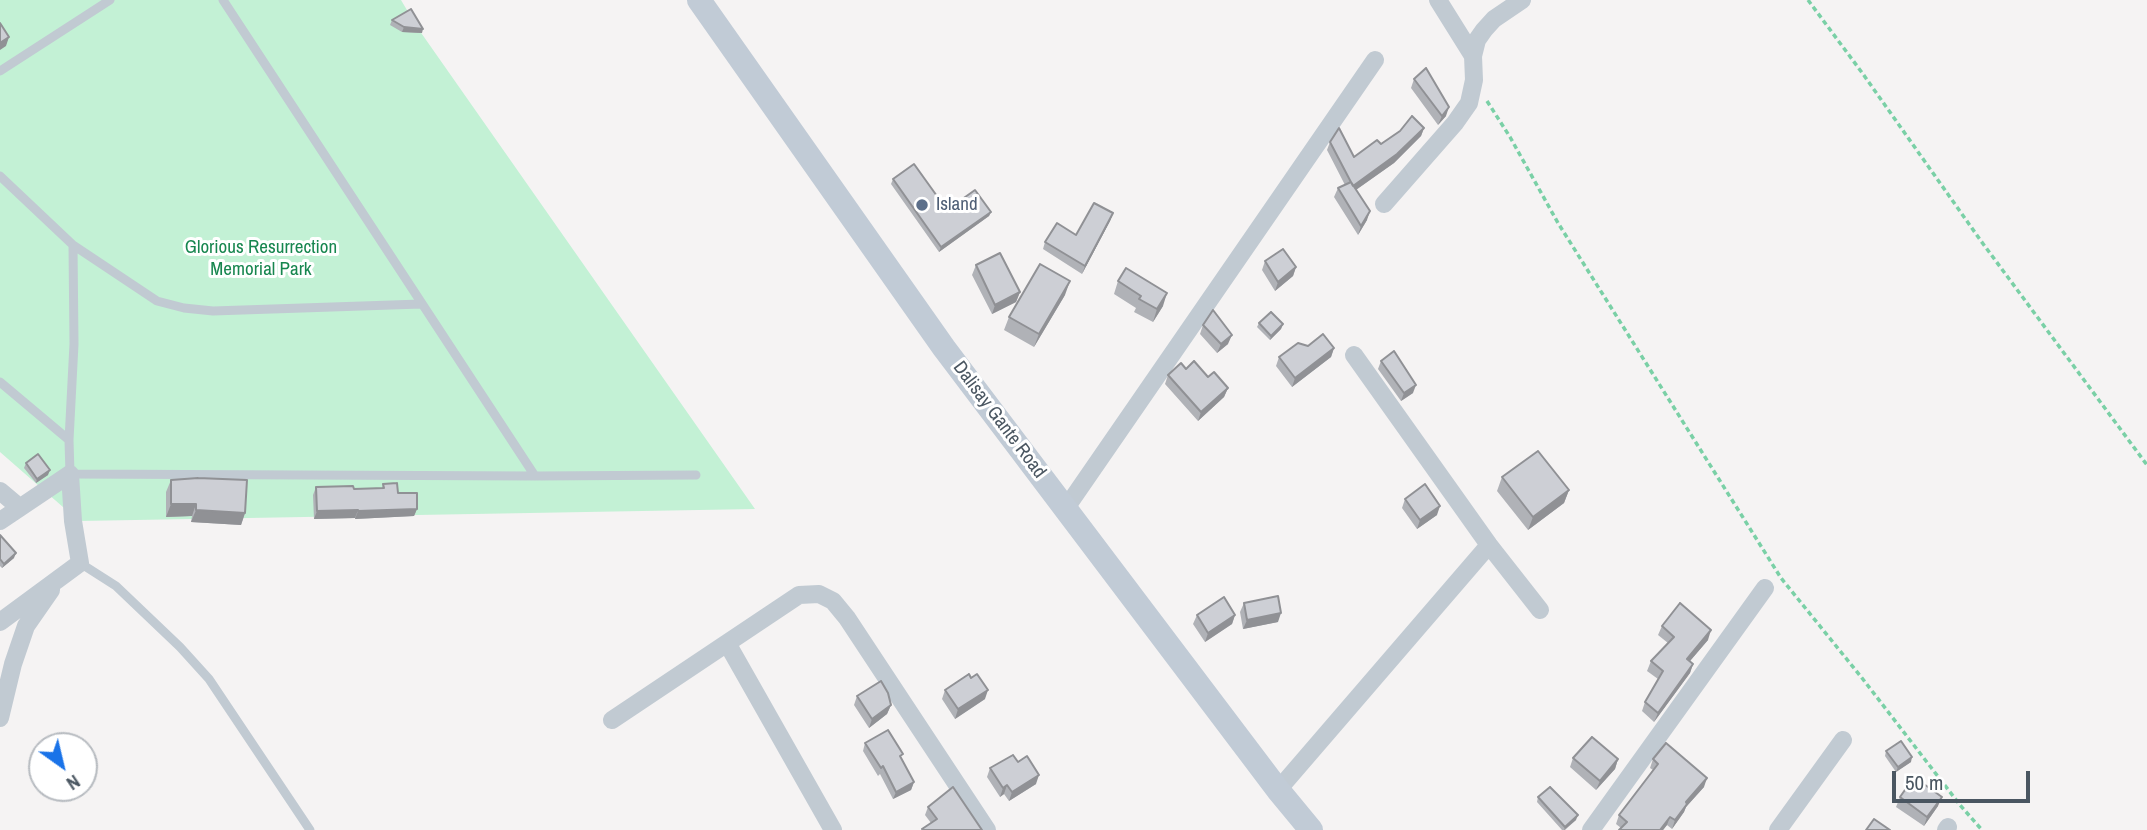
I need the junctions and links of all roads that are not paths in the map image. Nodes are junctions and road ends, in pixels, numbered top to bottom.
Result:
1 (110, 0) edge
2 (223, 0) edge
3 (699, 0) edge
4 (1438, 0) edge
5 (1522, 0) edge
6 (1473, 56) junction
7 (1376, 60) dead end
8 (0, 71) edge
9 (0, 176) edge
10 (1384, 204) dead end
11 (72, 245) junction
12 (421, 304) junction
13 (1354, 355) dead end
14 (0, 382) edge
15 (69, 440) junction
16 (70, 474) junction
17 (696, 475) dead end
18 (535, 476) junction
19 (0, 491) edge
20 (19, 508) junction
21 (1066, 508) junction
22 (0, 521) edge
23 (1489, 545) junction
24 (80, 563) junction
25 (61, 575) junction
26 (1765, 588) dead end
27 (1540, 610) dead end
28 (0, 622) edge
29 (727, 643) junction
30 (0, 718) edge
31 (612, 720) dead end
32 (1843, 740) dead end
33 (1278, 790) junction
34 (310, 830) edge
35 (833, 830) edge
36 (987, 830) edge
37 (1311, 830) edge
38 (1591, 830) edge
39 (1778, 830) edge

1 - 8 lane
2 - 12 lane
3 - 21 main road, Dalisay Gante Road
4 - 6 street
5 - 6 street
6 - 10 street
7 - 21 street
9 - 11 lane
11 - 12 lane
11 - 15 lane
12 - 18 lane
13 - 23 street
14 - 15 lane
15 - 16 lane
16 - 18 lane
16 - 20 street
16 - 24 street
17 - 18 lane
19 - 20 street
20 - 22 street
21 - 33 main road, Dalisay Gante Road
23 - 27 street
23 - 33 street
24 - 25 street
24 - 34 lane
25 - 28 street
25 - 30 street
26 - 38 street
29 - 31 street
29 - 35 street
29 - 36 street
32 - 39 street
33 - 37 main road, Dalisay Gante Road

